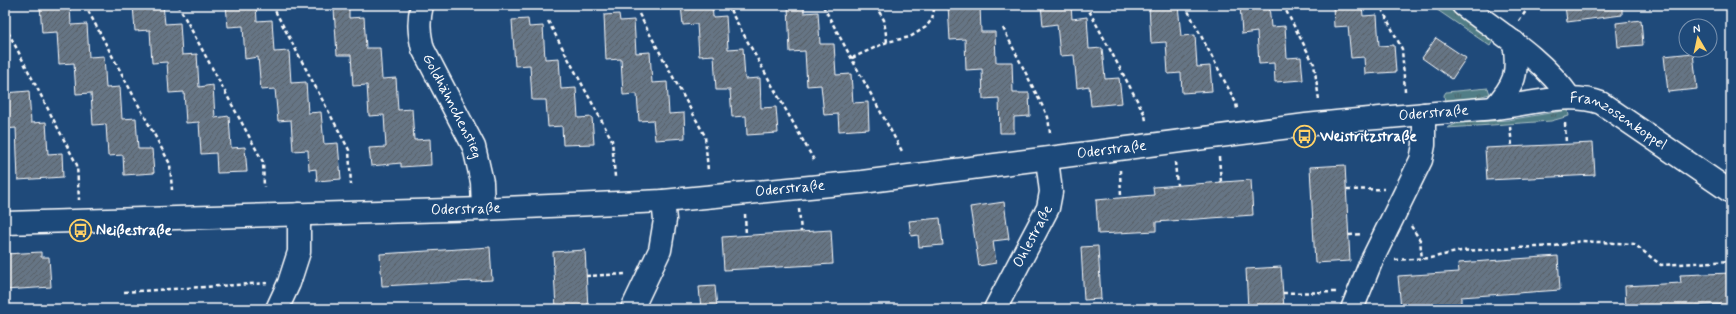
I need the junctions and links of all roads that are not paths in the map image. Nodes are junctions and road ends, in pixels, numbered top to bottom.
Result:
1 (422, 5) edge
2 (1463, 5) edge
3 (1515, 33) junction
4 (1570, 98) junction
5 (1494, 108) junction
6 (1424, 114) junction
7 (1047, 159) junction
8 (1731, 192) edge
9 (663, 201) junction
10 (483, 209) junction
11 (299, 214) junction
12 (5, 223) edge
13 (1346, 300) edge
14 (277, 309) edge
15 (632, 309) edge
16 (986, 309) edge

1 - 10 street, Goldhähnchenstieg
2 - 3 street, Franzosenkoppel
3 - 4 street, Franzosenkoppel
3 - 5 street
4 - 5 street, Oderstraße
4 - 8 street, Franzosenkoppel
5 - 6 street, Oderstraße
6 - 7 street, Oderstraße
6 - 13 street
7 - 9 street, Oderstraße
7 - 16 street, Ohlestraße
9 - 10 street, Oderstraße
9 - 15 street
10 - 11 street, Oderstraße
11 - 12 street, Oderstraße
11 - 14 street

